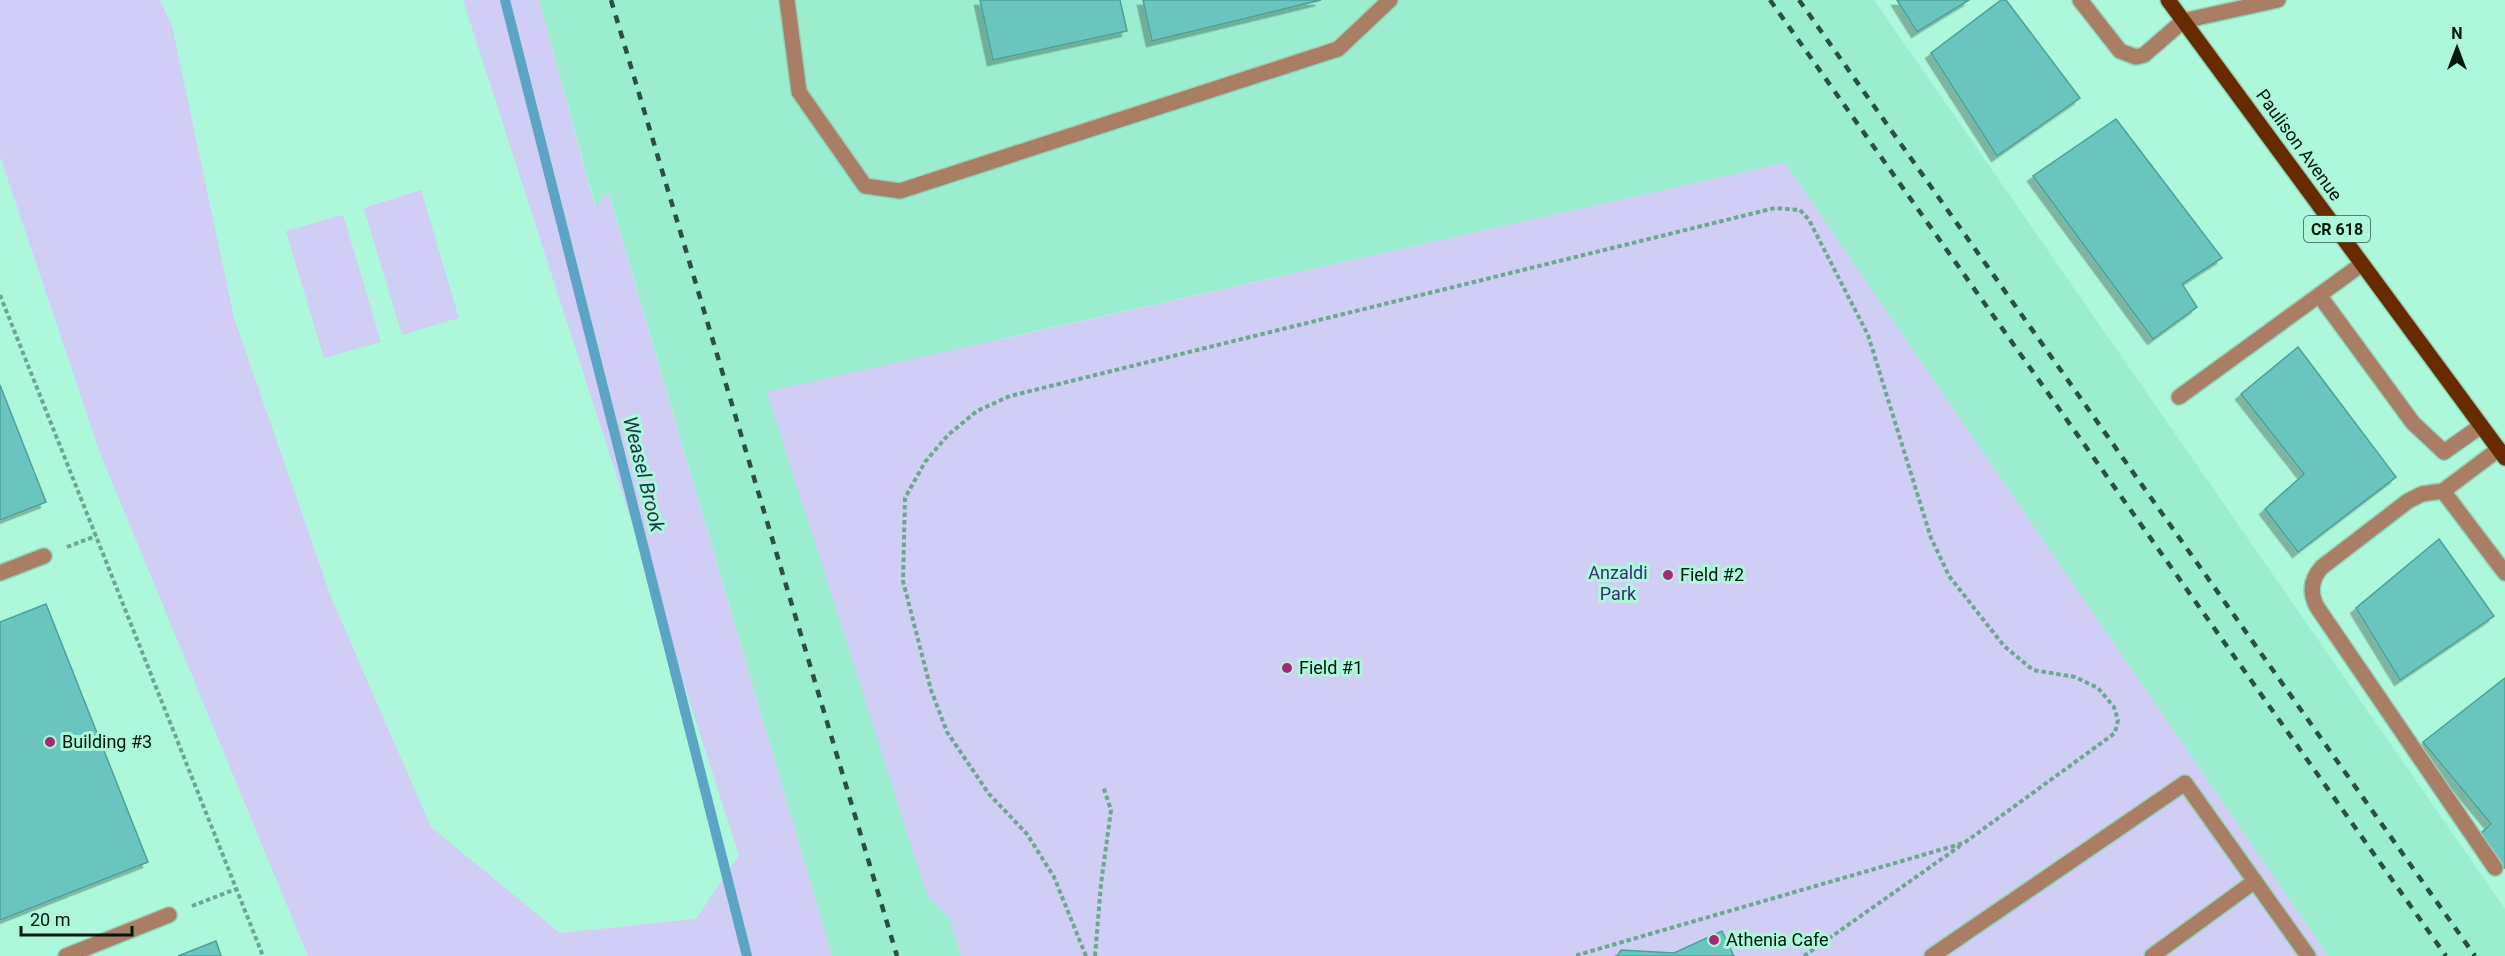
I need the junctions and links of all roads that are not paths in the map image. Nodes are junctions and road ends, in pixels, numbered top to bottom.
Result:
1 (787, 0) edge
2 (1390, 0) edge
3 (2080, 0) edge
4 (2168, 0) edge
5 (2278, 0) edge
6 (2183, 21) junction
7 (2362, 264) junction
8 (2319, 295) junction
9 (2179, 397) dead end
10 (2481, 426) junction
11 (2502, 454) edge
12 (2443, 491) junction
13 (44, 556) dead end
14 (0, 573) edge
15 (2505, 573) edge
16 (2495, 868) dead end
17 (2255, 881) junction
18 (169, 915) road end
19 (1951, 950) edge
20 (66, 956) edge
21 (1932, 956) edge
22 (2152, 956) edge
23 (2307, 956) edge

1 - 2 street
3 - 6 street
4 - 6 main road, Paulison Avenue / CR 618
5 - 6 street
6 - 7 main road, Paulison Avenue / CR 618
7 - 8 street
7 - 10 main road, Paulison Avenue / CR 618
8 - 9 street
8 - 10 street
10 - 11 main road, Paulison Avenue / CR 618
11 - 12 street
12 - 15 street
12 - 16 street
13 - 14 street
17 - 19 street
17 - 22 street
17 - 23 street
18 - 20 street
19 - 21 street

